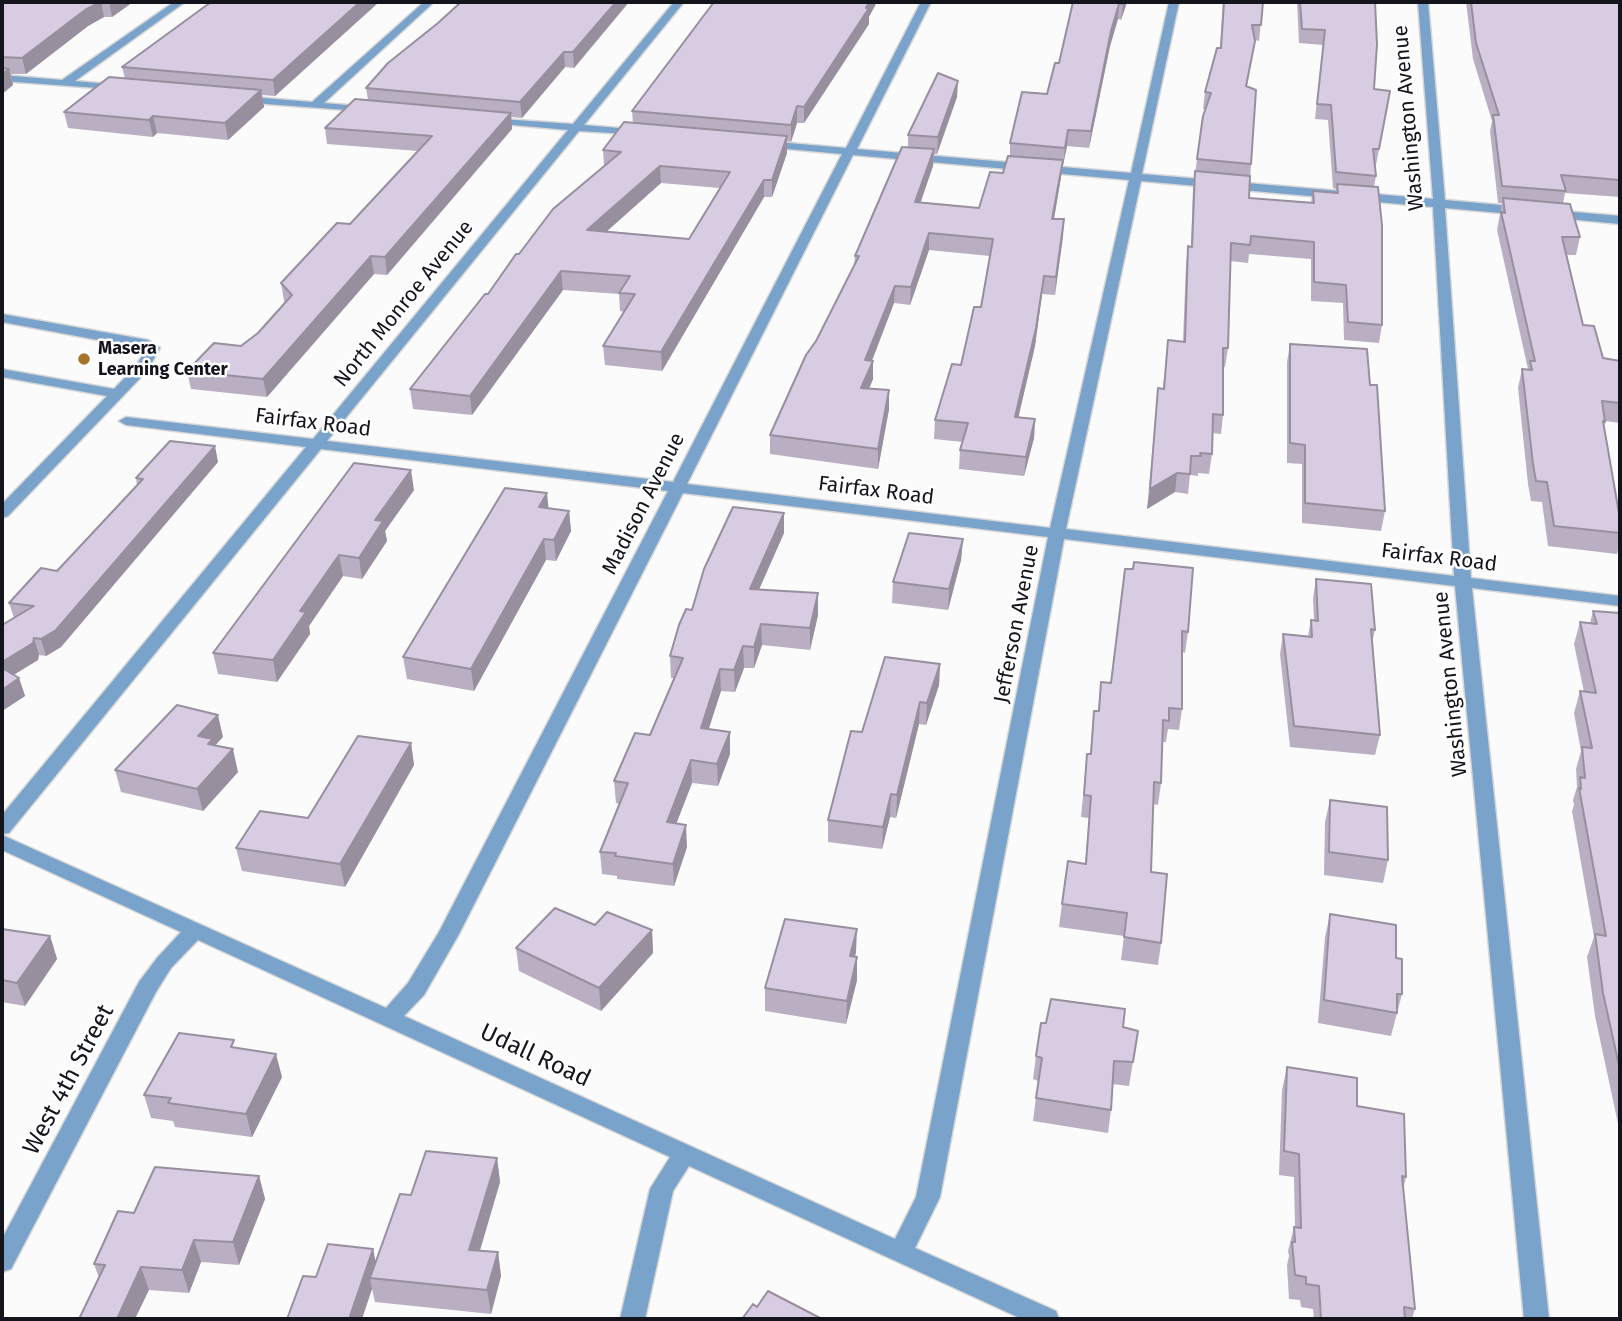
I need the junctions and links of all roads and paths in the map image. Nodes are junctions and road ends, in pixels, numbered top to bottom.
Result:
1 (180, 2) edge
2 (429, 2) edge
3 (679, 2) edge
4 (926, 2) edge
5 (1174, 2) edge
6 (1423, 2) edge
7 (2, 78) edge
8 (65, 83) junction
9 (134, 89) edge
10 (232, 98) edge
11 (315, 105) junction
12 (383, 111) edge
13 (479, 119) edge
14 (575, 127) junction
15 (657, 134) edge
16 (753, 143) edge
17 (849, 152) junction
18 (1135, 177) junction
19 (1439, 204) junction
20 (1620, 220) edge
21 (2, 318) edge
22 (2, 373) edge
23 (117, 394) junction
24 (126, 421) dead end
25 (317, 445) junction
26 (675, 487) junction
27 (2, 513) edge
28 (1057, 534) junction
29 (1464, 583) junction
30 (1620, 601) edge
31 (2, 828) edge
32 (2, 842) edge
33 (195, 930) junction
34 (390, 1018) junction
35 (684, 1154) junction
36 (901, 1252) junction
37 (2, 1262) edge
38 (632, 1319) edge
39 (1047, 1319) edge
40 (1537, 1319) edge

1 - 8 street
2 - 11 street
3 - 14 street, North Monroe Avenue
4 - 17 street, Madison Avenue
5 - 18 street, Jefferson Avenue
6 - 19 street, Washington Avenue
7 - 8 street
8 - 9 street
10 - 11 street
11 - 12 street
13 - 14 street
14 - 15 street
14 - 25 street, North Monroe Avenue
16 - 17 street
17 - 18 street
17 - 26 street, Madison Avenue
18 - 19 street
18 - 28 street, Jefferson Avenue
19 - 20 street
19 - 29 street, Washington Avenue
21 - 23 street
22 - 23 street
23 - 27 street
24 - 25 street, Fairfax Road
25 - 26 street, Fairfax Road
25 - 31 street, North Monroe Avenue
26 - 28 street, Fairfax Road
26 - 34 street, Madison Avenue
28 - 29 street, Fairfax Road
28 - 36 street, Jefferson Avenue
29 - 30 street, Fairfax Road
29 - 40 street, Washington Avenue
32 - 33 street, Udall Road
33 - 34 street, Udall Road
33 - 37 street, West 4th Street
34 - 35 street, Udall Road
35 - 36 street, Udall Road
35 - 38 street
36 - 39 street, Udall Road

